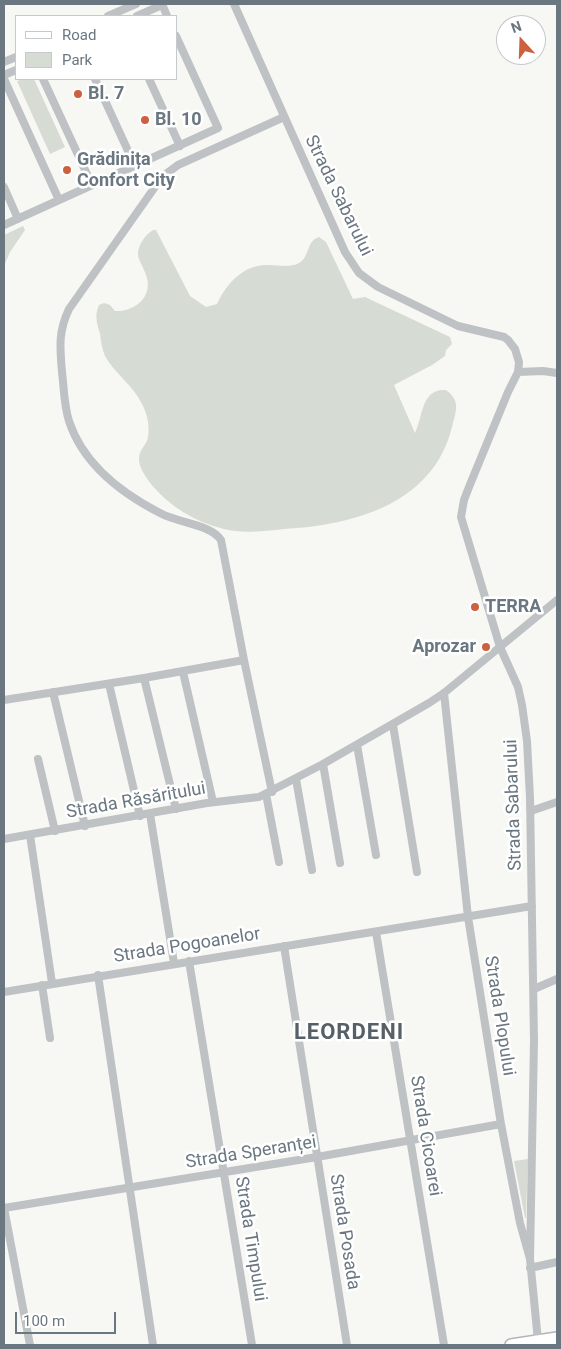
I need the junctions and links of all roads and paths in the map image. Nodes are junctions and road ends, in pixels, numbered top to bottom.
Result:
1 (136, 4) edge
2 (162, 4) edge
3 (234, 4) edge
4 (110, 15) edge
5 (139, 15) edge
6 (178, 40) edge
7 (15, 71) edge
8 (4, 77) edge
9 (43, 80) edge
10 (95, 80) edge
11 (149, 80) edge
12 (284, 117) junction
13 (180, 146) junction
14 (135, 166) junction
15 (92, 185) junction
16 (4, 187) edge
17 (59, 200) junction
18 (18, 219) junction
19 (4, 225) edge
20 (518, 372) junction
21 (557, 373) edge
22 (557, 600) edge
23 (500, 647) junction
24 (244, 660) junction
25 (183, 672) junction
26 (144, 678) junction
27 (109, 684) junction
28 (53, 692) junction
29 (444, 693) junction
30 (4, 700) edge
31 (393, 725) junction
32 (357, 745) junction
33 (38, 759) dead end
34 (323, 764) junction
35 (296, 778) junction
36 (269, 793) junction
37 (213, 802) junction
38 (557, 802) edge
39 (176, 809) junction
40 (531, 812) junction
41 (150, 814) junction
42 (140, 816) junction
43 (85, 826) junction
44 (55, 831) junction
45 (30, 835) junction
46 (4, 839) edge
47 (376, 855) dead end
48 (279, 862) dead end
49 (340, 862) dead end
50 (312, 870) dead end
51 (417, 872) dead end
52 (532, 906) junction
53 (468, 917) junction
54 (376, 932) junction
55 (284, 946) junction
56 (189, 961) junction
57 (174, 963) junction
58 (98, 975) junction
59 (557, 979) edge
60 (52, 983) junction
61 (42, 985) junction
62 (534, 989) junction
63 (4, 992) edge
64 (50, 1038) dead end
65 (501, 1124) junction
66 (410, 1140) junction
67 (317, 1158) junction
68 (224, 1173) junction
69 (129, 1189) junction
70 (4, 1208) edge
71 (531, 1222) junction
72 (520, 1223) junction
73 (557, 1262) edge
74 (530, 1263) junction
75 (557, 1338) edge
76 (538, 1341) junction
77 (30, 1345) edge
78 (153, 1345) edge
79 (252, 1345) edge
80 (347, 1345) edge
81 (444, 1345) edge
82 (511, 1345) edge

1 - 4 street
2 - 5 street
3 - 12 street, Strada Sabarului
6 - 13 street
7 - 8 street
8 - 17 street
9 - 15 street
10 - 14 street
11 - 13 street
12 - 20 street, Strada Sabarului
12 - 24 street
13 - 14 street
14 - 15 street
15 - 17 street
16 - 18 street
17 - 18 street
18 - 19 street
20 - 21 street
20 - 23 street, Strada Sabarului
22 - 23 street, Strada Răsăritului
23 - 29 street, Strada Răsăritului
23 - 40 street, Strada Sabarului
24 - 25 street
24 - 36 street
25 - 26 street
25 - 37 street
26 - 27 street
26 - 39 street
27 - 28 street
27 - 42 street
28 - 30 street
28 - 43 street
29 - 31 street, Strada Răsăritului
29 - 53 street, Strada Plopului
31 - 32 street, Strada Răsăritului
31 - 51 street
32 - 34 street, Strada Răsăritului
32 - 47 street
33 - 44 street
34 - 35 street, Strada Răsăritului
34 - 49 street
35 - 36 street, Strada Răsăritului
35 - 50 street
36 - 37 street, Strada Răsăritului
36 - 48 street
37 - 39 street, Strada Răsăritului
38 - 40 street
39 - 41 street, Strada Răsăritului
40 - 52 street, Strada Sabarului
41 - 42 street, Strada Răsăritului
41 - 57 street
42 - 43 street, Strada Răsăritului
43 - 44 street, Strada Răsăritului
44 - 45 street, Strada Răsăritului
45 - 46 street, Strada Răsăritului
45 - 60 street
52 - 53 street, Strada Pogoanelor
52 - 62 street, Strada Sabarului
53 - 54 street, Strada Pogoanelor
53 - 65 street, Strada Plopului
54 - 55 street, Strada Pogoanelor
54 - 66 street, Strada Cicoarei
55 - 56 street, Strada Pogoanelor
55 - 67 street, Strada Posada
56 - 57 street, Strada Pogoanelor
56 - 68 street, Strada Timpului
57 - 58 street, Strada Pogoanelor
58 - 60 street
58 - 69 street, Strada Pogoanelor
59 - 62 street
60 - 61 street
61 - 63 street
61 - 64 street
62 - 71 street, Strada Sabarului
65 - 66 street, Strada Speranței
65 - 72 street, Strada Plopului
66 - 67 street, Strada Speranței
66 - 81 street, Strada Cicoarei
67 - 68 street, Strada Speranței
67 - 80 street, Strada Posada
68 - 69 street, Strada Speranței
68 - 79 street, Strada Timpului
69 - 70 street, Strada Speranței
69 - 78 street, Strada Pogoanelor
70 - 77 street, Strada Speranței
71 - 72 street
71 - 74 street, Strada Sabarului
72 - 74 street, Strada Plopului
73 - 74 street
74 - 76 street, Strada Plopului
75 - 76 main road
76 - 82 main road

